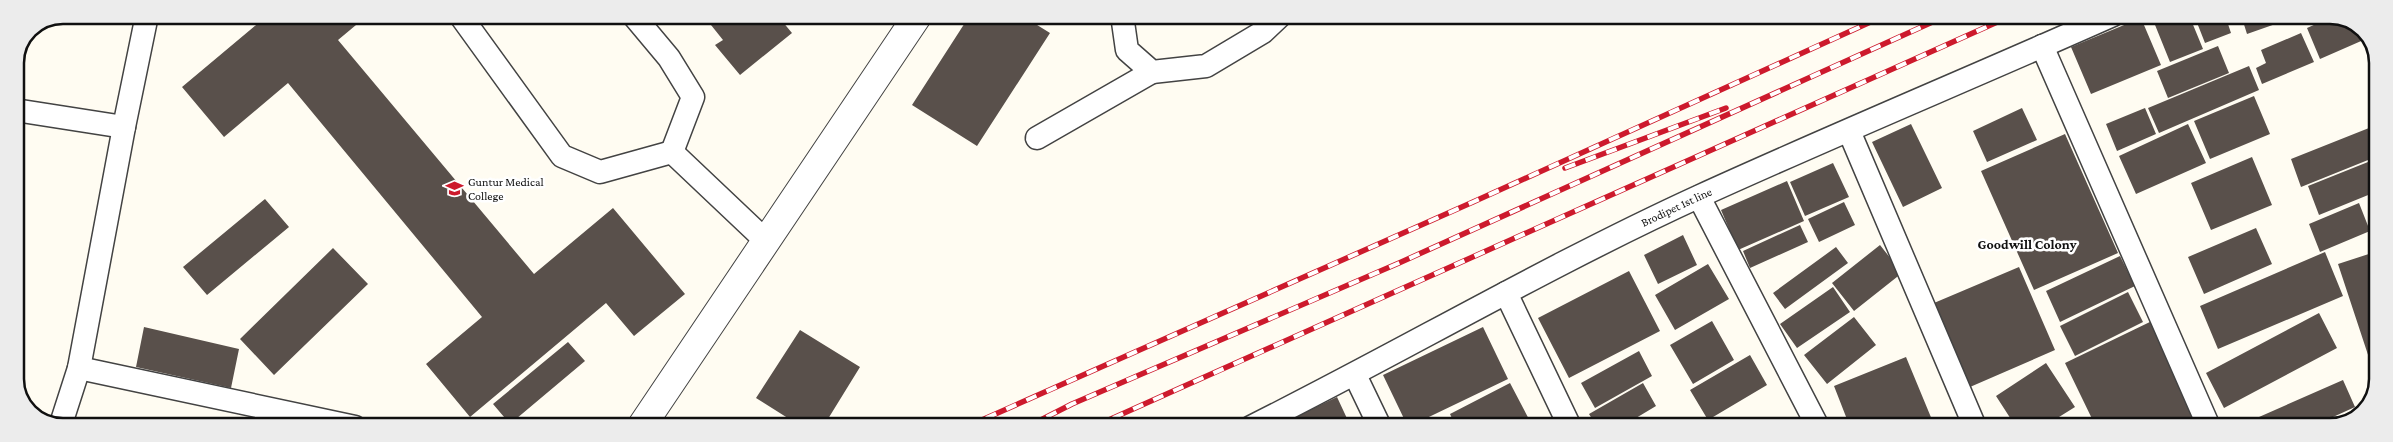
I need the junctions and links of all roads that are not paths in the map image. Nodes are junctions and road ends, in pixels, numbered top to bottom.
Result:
1 (145, 24) edge
2 (467, 24) edge
3 (640, 24) edge
4 (912, 24) edge
5 (1123, 24) edge
6 (1271, 24) edge
7 (2092, 24) edge
8 (2042, 46) junction
9 (1152, 72) junction
10 (24, 111) edge
11 (124, 127) junction
12 (1850, 131) junction
13 (1037, 138) dead end
14 (672, 152) junction
15 (1698, 197) junction
16 (766, 241) junction
17 (1506, 293) junction
18 (79, 368) junction
19 (1355, 375) junction
20 (63, 418) edge
21 (313, 418) edge
22 (647, 418) edge
23 (1269, 418) edge
24 (1376, 418) edge
25 (1566, 418) edge
26 (1813, 418) edge
27 (1971, 418) edge
28 (2205, 418) edge

1 - 11 street
2 - 14 street
3 - 14 street
4 - 16 street
5 - 9 street
6 - 9 street
7 - 8 street, Brodipet 1st line
8 - 12 street, Brodipet 1st line
8 - 28 street
9 - 13 street
10 - 11 street
11 - 18 street
12 - 15 street, Brodipet 1st line
12 - 27 street
14 - 16 street
15 - 17 street, Brodipet 1st line
15 - 26 street
16 - 22 street
17 - 19 street, Brodipet 1st line
17 - 25 street
18 - 20 street
18 - 21 street
19 - 23 street, Brodipet 1st line
19 - 24 street

